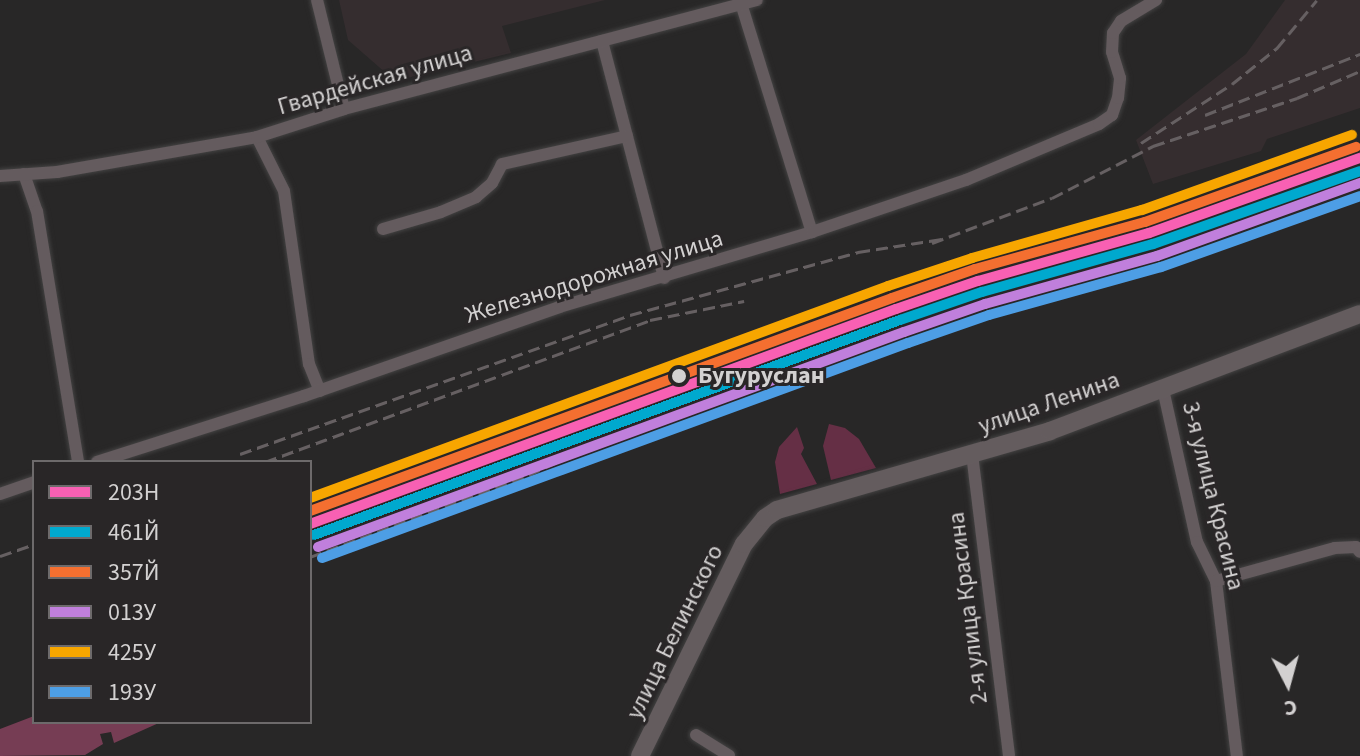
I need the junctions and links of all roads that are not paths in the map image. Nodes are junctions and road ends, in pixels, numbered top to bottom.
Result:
1 (317, 0) edge
2 (757, 0) edge
3 (1156, 0) edge
4 (740, 2) edge
5 (602, 41) junction
6 (344, 109) junction
7 (627, 136) junction
8 (257, 137) junction
9 (24, 174) junction
10 (0, 176) edge
11 (383, 229) dead end
12 (812, 232) junction
13 (664, 278) junction
14 (1360, 314) edge
15 (1163, 389) junction
16 (320, 391) junction
17 (972, 454) junction
18 (78, 460) edge
19 (103, 460) edge
20 (32, 483) edge
21 (0, 494) edge
22 (754, 530) joint
23 (1360, 552) edge
24 (1216, 581) junction
25 (696, 735) dead end
26 (640, 756) edge
27 (729, 756) edge
28 (1009, 756) edge
29 (1237, 756) edge

1 - 6 street
2 - 4 street, Гвардейская улица
3 - 12 street, Железнодорожная улица
4 - 5 street, Гвардейская улица
4 - 12 street
5 - 6 street, Гвардейская улица
5 - 7 street
6 - 8 street, Гвардейская улица
7 - 11 street
7 - 13 street
8 - 9 street, Гвардейская улица
8 - 16 street
9 - 10 street, Гвардейская улица
9 - 18 street
12 - 13 street, Железнодорожная улица
13 - 16 street, Железнодорожная улица
14 - 15 main road, улица Ленина
15 - 17 main road, улица Ленина
15 - 24 street, 3-я улица Красина
16 - 19 street, Железнодорожная улица
17 - 22 main road, улица Ленина
17 - 28 street, 2-я улица Красина
20 - 21 street
22 - 26 main road, улица Белинского
23 - 24 street
24 - 29 street, 3-я улица Красина
25 - 27 street

